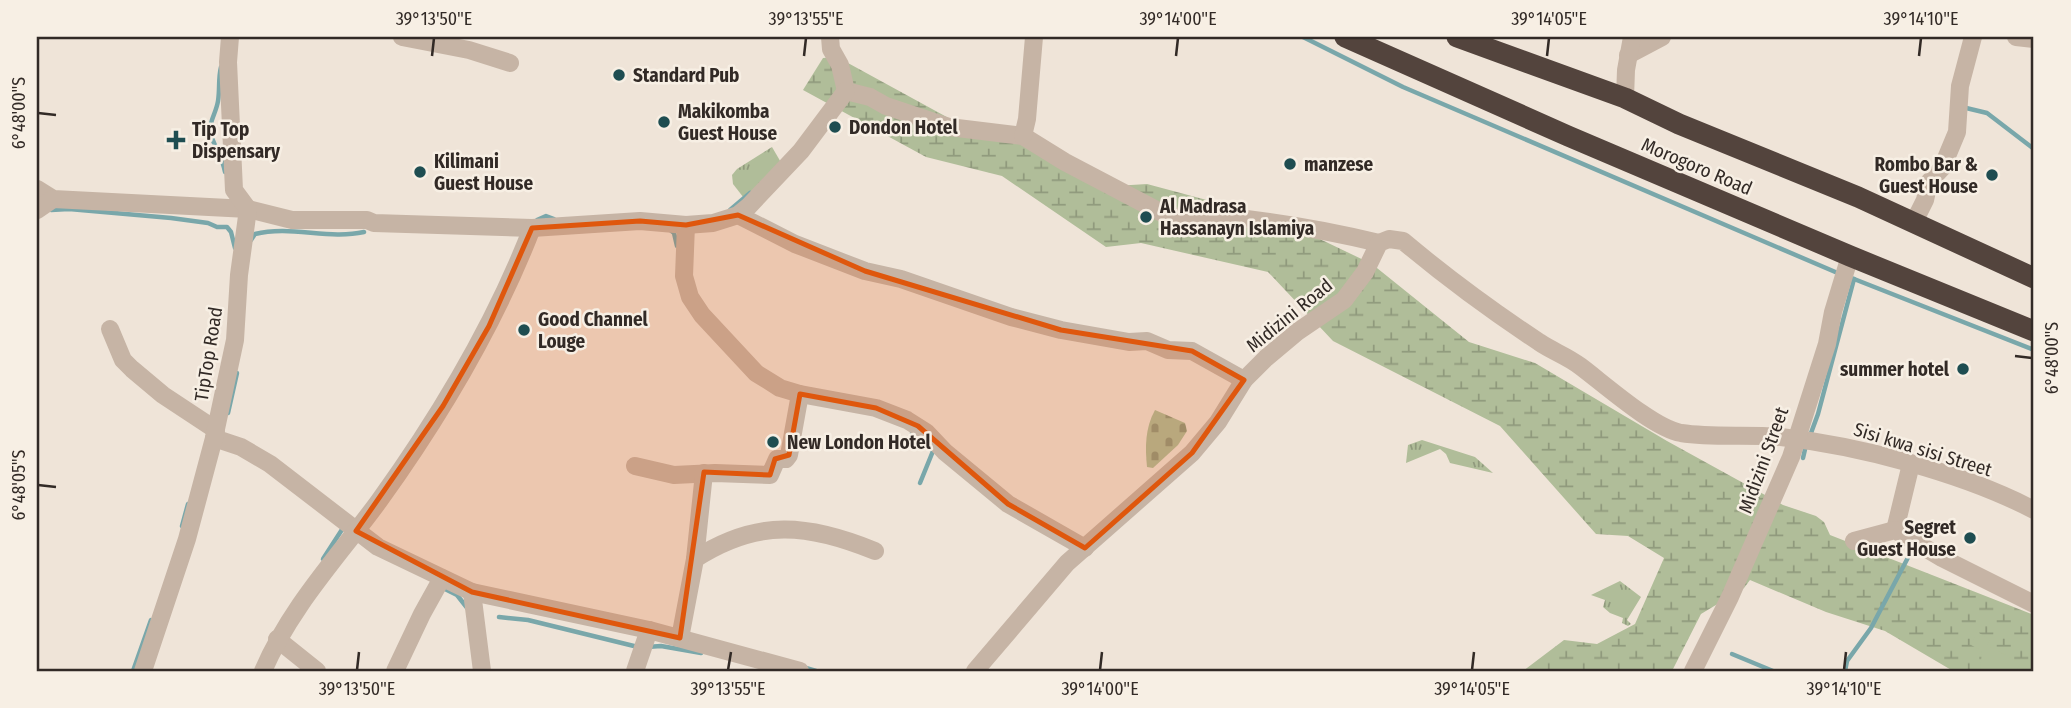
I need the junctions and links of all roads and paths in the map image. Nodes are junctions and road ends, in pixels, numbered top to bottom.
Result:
1 (230, 37) edge
2 (402, 37) edge
3 (830, 37) edge
4 (1034, 37) edge
5 (1345, 37) edge
6 (1457, 37) edge
7 (1632, 37) edge
8 (1662, 37) edge
9 (1973, 37) edge
10 (2016, 37) edge
11 (2034, 38) edge
12 (1628, 55) junction
13 (510, 64) dead end
14 (846, 92) junction
15 (1625, 98) junction
16 (1023, 135) junction
17 (37, 188) edge
18 (53, 199) junction
19 (248, 209) junction
20 (37, 210) edge
21 (738, 215) junction
22 (1914, 222) junction
23 (686, 225) junction
24 (532, 228) junction
25 (1378, 243) junction
26 (1850, 256) junction
27 (2034, 278) edge
28 (110, 329) dead end
29 (2034, 331) edge
30 (1244, 380) junction
31 (800, 394) junction
32 (215, 434) junction
33 (1797, 439) junction
34 (1911, 464) junction
35 (635, 466) dead end
36 (704, 473) junction
37 (2034, 510) edge
38 (1895, 530) junction
39 (356, 531) junction
40 (1854, 541) dead end
41 (1085, 548) junction
42 (875, 551) dead end
43 (695, 559) junction
44 (442, 578) junction
45 (472, 592) junction
46 (2034, 604) edge
47 (649, 630) junction
48 (680, 638) junction
49 (277, 639) junction
50 (143, 671) edge
51 (263, 671) edge
52 (317, 671) edge
53 (395, 671) edge
54 (482, 671) edge
55 (635, 671) edge
56 (800, 671) edge
57 (975, 671) edge
58 (1693, 671) edge

1 - 19 street
2 - 13 street
3 - 14 street
4 - 16 street
5 - 26 highway, Morogoro Road
6 - 15 highway, Morogoro Road
7 - 12 street
8 - 12 street
9 - 22 street
10 - 11 street
12 - 15 street
14 - 16 street
14 - 21 street
15 - 22 highway, Morogoro Road
16 - 25 street
17 - 18 street
18 - 19 street
18 - 20 street
19 - 24 street
19 - 32 street, TipTop Road
21 - 23 street
21 - 30 street
22 - 27 highway, Morogoro Road
23 - 24 street
23 - 31 street
24 - 39 street
25 - 30 street, Midizini Road
25 - 33 street
26 - 29 highway, Morogoro Road
26 - 33 street, Midizini Street
28 - 32 street
30 - 41 street, Midizini Road
31 - 36 street
31 - 41 street
32 - 39 street
32 - 50 street, TipTop Road
33 - 34 street, Sisi kwa sisi Street
33 - 58 street, Midizini Street
34 - 37 street, Sisi kwa sisi Street
34 - 38 street
35 - 36 street
36 - 43 street
38 - 40 street
38 - 46 street
39 - 44 street
39 - 49 street
41 - 57 street, Midizini Road
42 - 43 street
43 - 48 street
44 - 45 street
44 - 53 street
45 - 47 street
45 - 54 street
47 - 48 street
47 - 55 street
48 - 56 street
49 - 51 street
49 - 52 street

